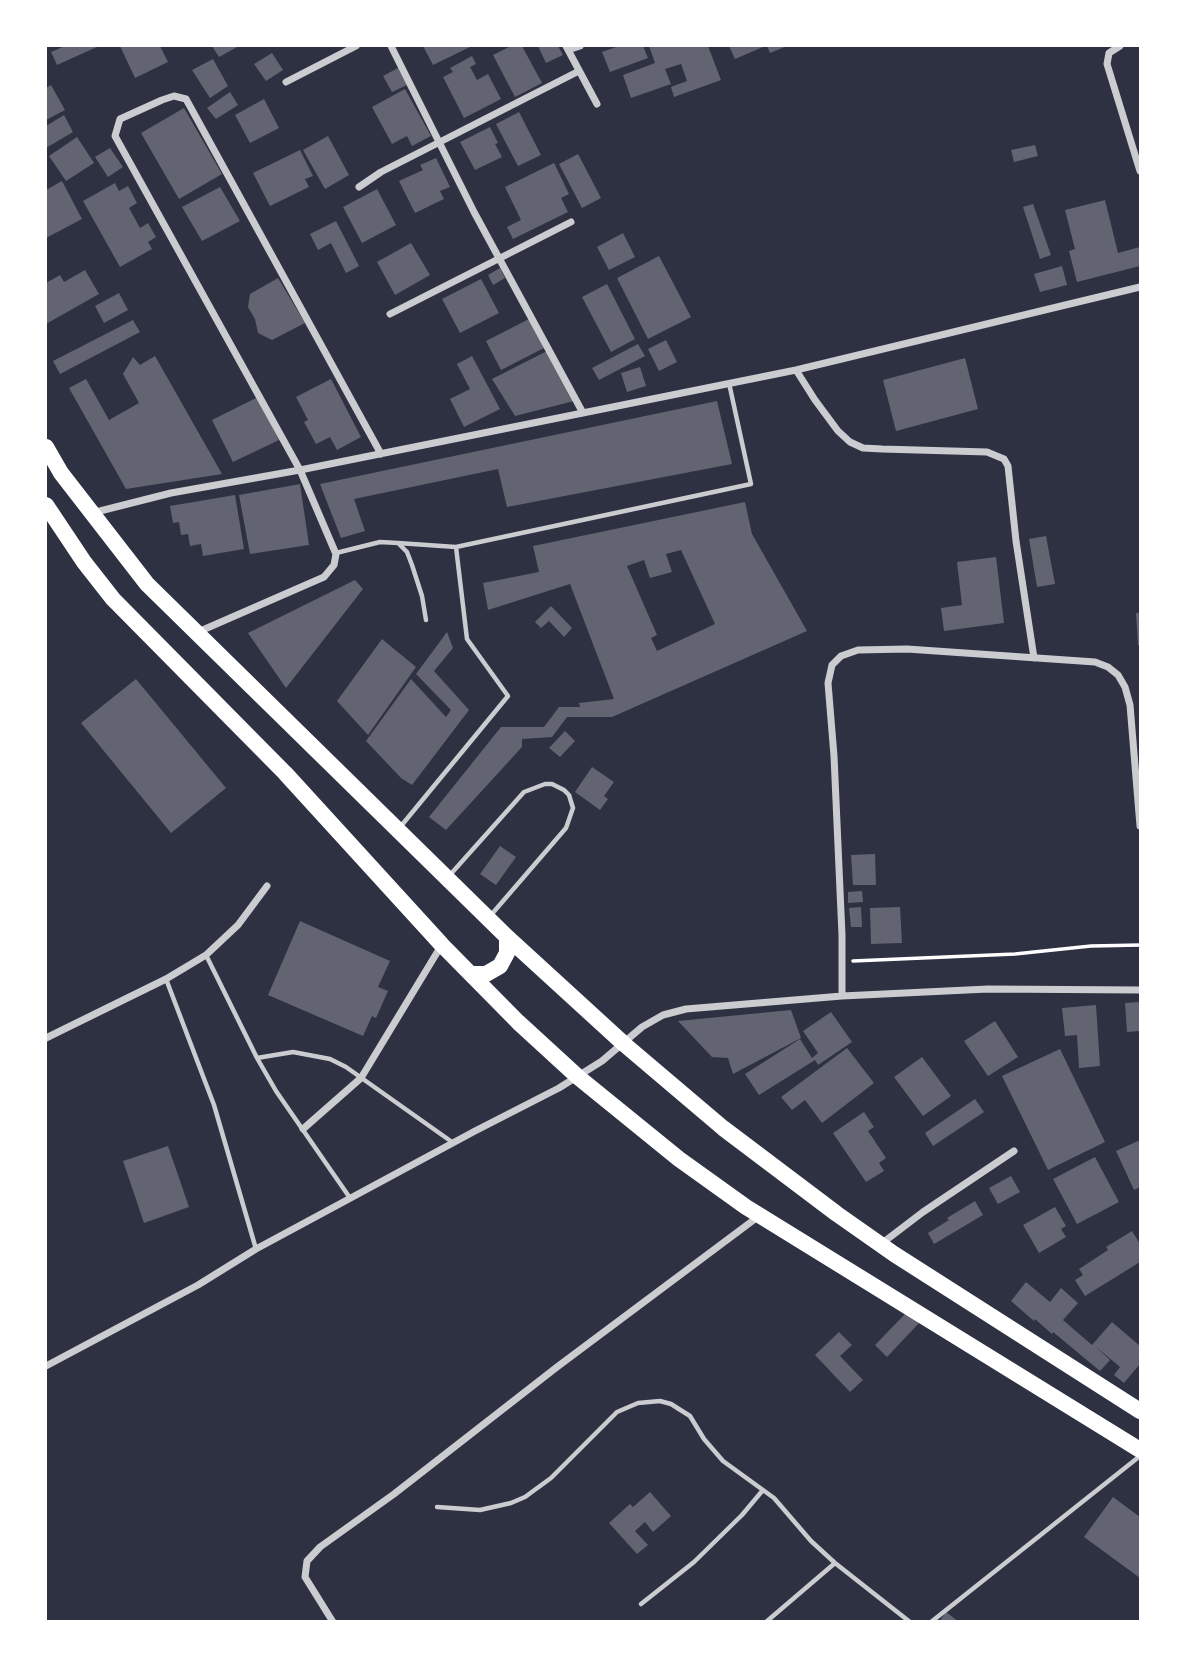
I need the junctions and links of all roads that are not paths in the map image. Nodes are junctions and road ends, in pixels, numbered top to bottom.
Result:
1 (355, 46) edge
2 (391, 46) edge
3 (580, 46) edge
4 (1119, 46) edge
5 (567, 48) edge
6 (579, 71) junction
7 (286, 82) dead end
8 (597, 104) dead end
9 (440, 143) junction
10 (1140, 171) edge
11 (359, 187) dead end
12 (571, 222) dead end
13 (499, 258) junction
14 (1140, 288) edge
15 (390, 314) dead end
16 (796, 370) junction
17 (729, 383) junction
18 (583, 413) junction
19 (46, 447) edge
20 (381, 454) junction
21 (300, 470) junction
22 (46, 505) edge
23 (92, 513) junction
24 (398, 543) junction
25 (456, 547) junction
26 (335, 554) junction
27 (426, 620) dead end
28 (197, 633) junction
29 (1034, 658) junction
30 (1140, 704) edge
31 (1130, 705) junction
32 (1140, 825) edge
33 (398, 830) junction
34 (448, 879) junction
35 (267, 886) dead end
36 (488, 919) junction
37 (507, 937) junction
38 (442, 945) junction
39 (206, 955) junction
40 (471, 974) junction
41 (166, 979) junction
42 (1140, 990) edge
43 (842, 996) junction
44 (46, 1038) edge
45 (624, 1044) junction
46 (257, 1058) junction
47 (578, 1077) junction
48 (361, 1078) junction
49 (303, 1129) junction
50 (453, 1143) junction
51 (1014, 1151) dead end
52 (350, 1199) junction
53 (759, 1216) junction
54 (881, 1244) junction
55 (256, 1249) junction
56 (46, 1366) edge
57 (1140, 1411) edge
58 (1140, 1450) edge
59 (1140, 1456) edge
60 (763, 1490) junction
61 (437, 1507) dead end
62 (835, 1563) junction
63 (641, 1604) dead end
64 (333, 1622) edge
65 (766, 1622) edge
66 (910, 1622) edge
67 (931, 1622) edge

1 - 7 street
2 - 9 street
3 - 5 street
4 - 10 street
5 - 6 street
6 - 8 street
6 - 9 street
9 - 11 street
9 - 13 street
12 - 13 street
13 - 15 street
13 - 18 street
14 - 16 street
16 - 17 street
16 - 29 street
17 - 18 street
17 - 25 lane
18 - 20 street
19 - 23 main road
20 - 21 street
20 - 21 street
21 - 23 street
21 - 26 street
22 - 38 main road
23 - 28 main road
24 - 25 lane
24 - 26 lane
24 - 27 lane
25 - 33 lane
26 - 28 street
28 - 33 main road
29 - 31 street
29 - 43 street
30 - 31 street
31 - 32 street
33 - 34 main road
34 - 36 main road
34 - 36 lane
35 - 39 street
36 - 37 main road
37 - 40 main road
37 - 45 main road
38 - 40 main road
38 - 48 street
39 - 41 street
39 - 46 lane
40 - 47 main road
41 - 44 street
41 - 55 lane
42 - 43 street
43 - 45 street
45 - 47 street
45 - 54 main road
46 - 48 lane
46 - 49 lane
47 - 50 street
47 - 53 main road
48 - 49 street
48 - 50 lane
49 - 52 lane
50 - 52 street
51 - 54 street
52 - 55 street
53 - 58 main road
53 - 64 street
54 - 57 main road
55 - 56 street
59 - 67 lane
60 - 61 lane
60 - 62 lane
60 - 63 lane
62 - 65 lane
62 - 66 lane

